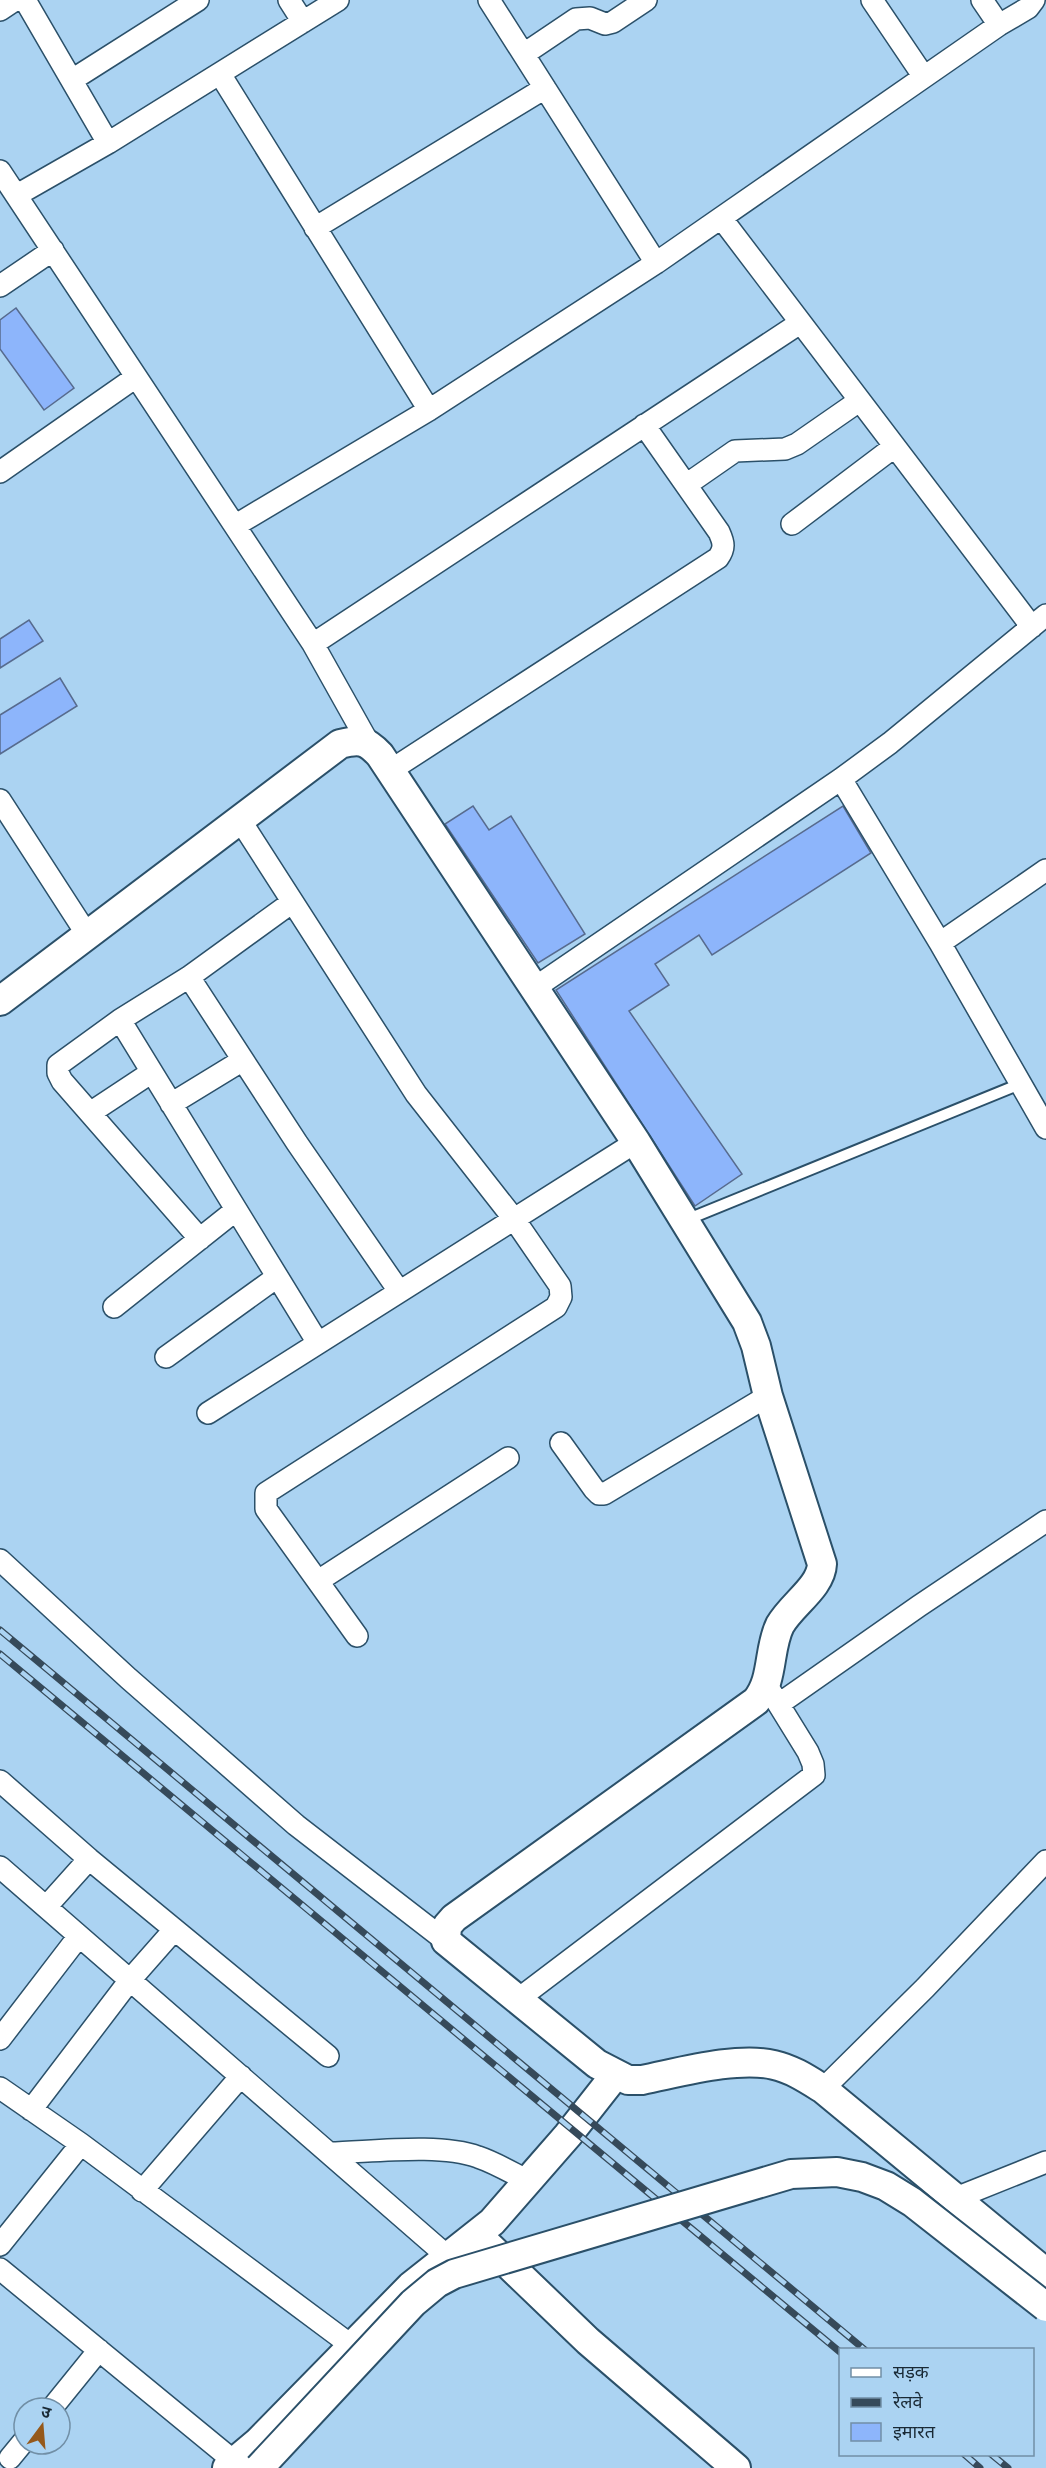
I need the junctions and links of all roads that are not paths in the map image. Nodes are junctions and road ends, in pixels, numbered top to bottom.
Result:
1 (15, 0) edge
2 (25, 0) edge
3 (198, 0) edge
4 (289, 0) edge
5 (338, 0) edge
6 (489, 0) edge
7 (646, 0) edge
8 (872, 0) edge
9 (982, 0) edge
10 (1034, 0) edge
11 (585, 9) edge
12 (0, 10) edge
13 (303, 22) junction
14 (999, 25) junction
15 (524, 54) junction
16 (220, 74) junction
17 (924, 77) junction
18 (72, 80) junction
19 (545, 88) junction
20 (108, 143) junction
21 (0, 171) edge
22 (17, 195) junction
23 (722, 219) junction
24 (315, 228) junction
25 (53, 250) junction
26 (656, 263) junction
27 (0, 286) edge
28 (800, 323) junction
29 (136, 377) junction
30 (859, 401) junction
31 (429, 410) junction
32 (644, 425) junction
33 (894, 447) junction
34 (0, 472) edge
35 (686, 485) junction
36 (792, 524) dead end
37 (236, 525) junction
38 (1039, 621) edge
39 (313, 644) junction
40 (369, 744) junction
41 (391, 770) junction
42 (841, 779) junction
43 (0, 800) edge
44 (240, 820) junction
45 (1046, 870) edge
46 (291, 903) junction
47 (88, 936) junction
48 (940, 943) junction
49 (189, 977) junction
50 (533, 989) junction
51 (0, 1001) edge
52 (120, 1020) junction
53 (243, 1060) junction
54 (152, 1072) junction
55 (1020, 1084) junction
56 (171, 1104) junction
57 (90, 1113) junction
58 (1046, 1128) edge
59 (636, 1143) junction
60 (236, 1210) junction
61 (514, 1219) junction
62 (686, 1221) junction
63 (200, 1239) junction
64 (277, 1277) junction
65 (399, 1291) junction
66 (114, 1307) dead end
67 (318, 1342) junction
68 (166, 1357) dead end
69 (768, 1396) junction
70 (208, 1413) dead end
71 (561, 1443) dead end
72 (508, 1458) dead end
73 (1046, 1521) edge
74 (0, 1560) edge
75 (318, 1581) junction
76 (357, 1636) dead end
77 (772, 1694) junction
78 (2, 1787) edge
79 (89, 1859) junction
80 (1046, 1861) edge
81 (0, 1867) edge
82 (46, 1907) junction
83 (174, 1930) junction
84 (80, 1936) junction
85 (446, 1941) junction
86 (130, 1980) junction
87 (517, 2000) junction
88 (0, 2039) edge
89 (328, 2056) dead end
90 (616, 2074) junction
91 (241, 2076) junction
92 (0, 2088) edge
93 (823, 2089) junction
94 (31, 2110) junction
95 (81, 2144) junction
96 (330, 2153) junction
97 (1046, 2162) edge
98 (528, 2181) junction
99 (142, 2191) junction
100 (956, 2199) junction
101 (477, 2234) junction
102 (0, 2245) edge
103 (447, 2256) junction
104 (0, 2269) edge
105 (1046, 2273) edge
106 (1046, 2307) edge
107 (352, 2346) junction
108 (99, 2350) junction
109 (62, 2396) edge
110 (12, 2456) edge
111 (10, 2458) dead end
112 (246, 2461) edge
113 (736, 2468) edge

1 - 12 street
2 - 18 street
3 - 18 street
4 - 13 street
5 - 13 street
6 - 15 street
7 - 11 street
8 - 17 street
9 - 14 street
10 - 14 street
11 - 15 street
13 - 16 street
14 - 17 street
15 - 19 street
16 - 20 street
16 - 24 street
17 - 23 street
18 - 20 street
19 - 24 street
19 - 26 street
20 - 22 street
21 - 22 street
22 - 25 street
23 - 26 street
23 - 28 street
24 - 31 street
25 - 27 street
25 - 29 street
26 - 31 street
28 - 30 street
28 - 32 street
29 - 34 street
29 - 37 street
30 - 33 street
30 - 35 street
31 - 37 street
32 - 35 street
32 - 39 street
33 - 36 street
33 - 38 street
35 - 41 street
37 - 39 street
38 - 42 street
39 - 40 street
40 - 41 street
40 - 44 street
41 - 50 street
42 - 48 street
42 - 50 street
43 - 47 street
44 - 46 street
44 - 47 street
45 - 48 street
46 - 49 street
46 - 61 street
47 - 51 street
48 - 55 street
49 - 52 street
49 - 53 street
50 - 59 street
52 - 54 street
52 - 57 street
53 - 56 street
53 - 65 street
54 - 56 street
54 - 57 street
55 - 58 street
55 - 62 lane
56 - 60 street
57 - 63 street
59 - 61 street
59 - 62 street
60 - 63 street
60 - 64 street
61 - 65 street
61 - 75 street
62 - 69 street
63 - 66 street
64 - 67 street
64 - 68 street
65 - 67 street
67 - 70 street
69 - 71 street
69 - 77 street
72 - 75 street
73 - 77 street
74 - 85 street
75 - 76 street
77 - 85 street
77 - 87 street
78 - 79 street
79 - 82 street
79 - 83 street
80 - 93 street
81 - 82 street
82 - 84 street
83 - 86 street
83 - 89 street
84 - 86 street
84 - 88 street
85 - 87 street
86 - 91 street
86 - 94 street
87 - 90 street
90 - 93 street
90 - 98 street
91 - 96 street
91 - 99 street
92 - 94 street
93 - 100 street
94 - 95 street
95 - 99 street
95 - 102 street
96 - 98 street
96 - 103 street
97 - 100 street
98 - 101 street
99 - 107 street
100 - 105 street
101 - 103 street
101 - 113 street
103 - 107 street
104 - 108 street
106 - 112 street, bridge
107 - 112 street
108 - 109 street
108 - 112 street
110 - 111 street

